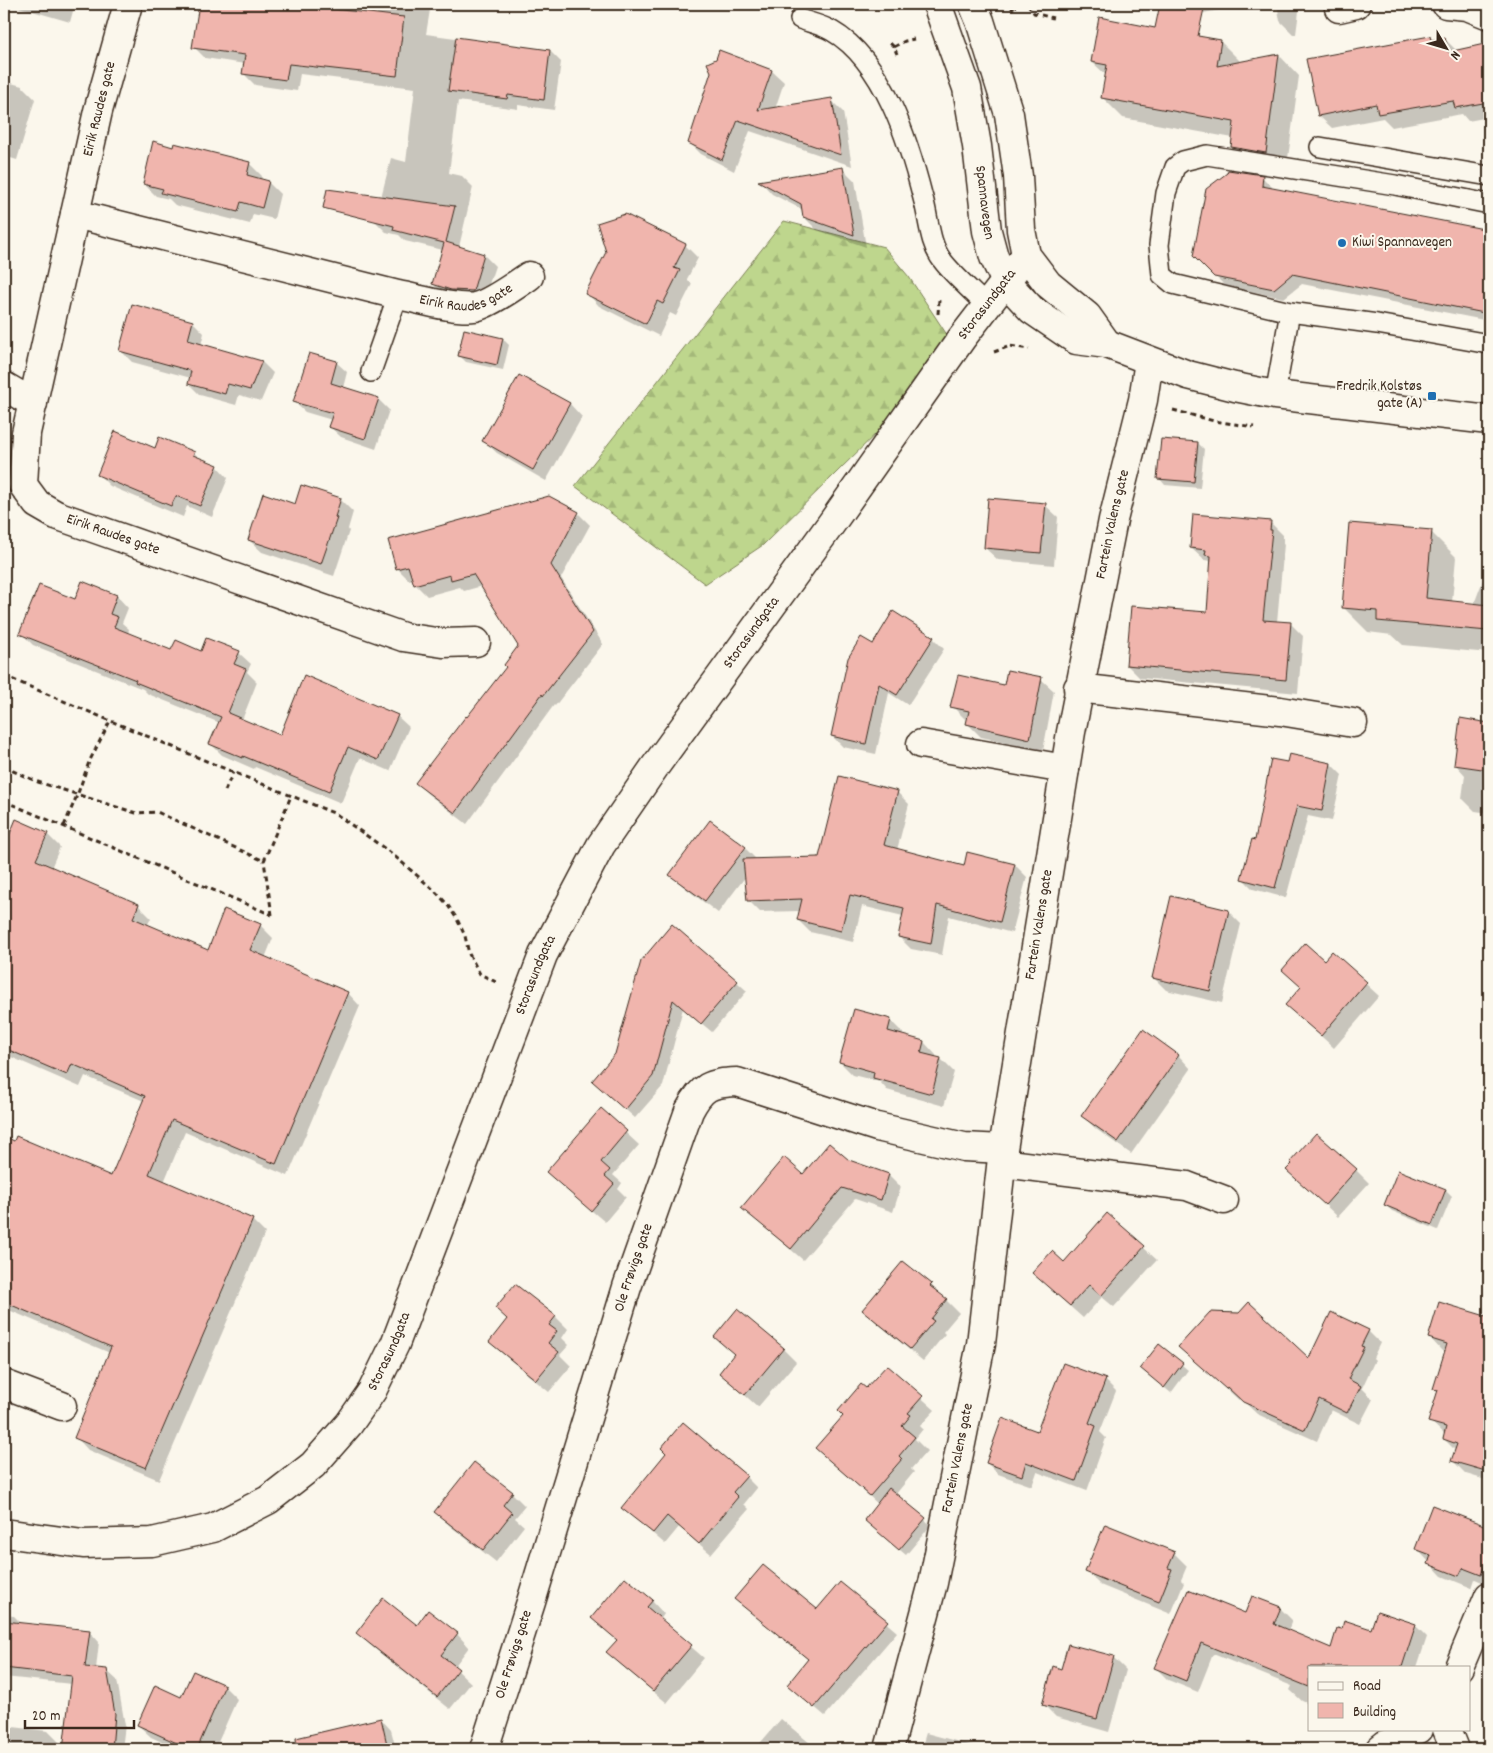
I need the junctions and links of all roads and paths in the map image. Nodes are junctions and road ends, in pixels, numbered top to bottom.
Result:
1 (128, 4) edge
2 (937, 4) edge
3 (973, 4) edge
4 (1028, 4) edge
5 (1446, 4) edge
6 (1489, 15) edge
7 (1053, 18) dead end
8 (800, 19) dead end
9 (922, 37) dead end
10 (894, 48) dead end
11 (1320, 147) dead end
12 (1489, 176) edge
13 (1489, 204) edge
14 (74, 214) junction
15 (1026, 256) junction
16 (529, 276) dead end
17 (1006, 282) junction
18 (398, 295) junction
19 (987, 306) junction
20 (1290, 312) junction
21 (1107, 344) junction
22 (1489, 344) edge
23 (1029, 349) dead end
24 (986, 354) dead end
25 (1149, 361) junction
26 (371, 372) dead end
27 (4, 386) edge
28 (1274, 395) junction
29 (33, 404) junction
30 (1489, 420) edge
31 (476, 642) dead end
32 (4, 676) edge
33 (1078, 688) junction
34 (110, 721) junction
35 (1353, 723) dead end
36 (921, 744) dead end
37 (4, 767) edge
38 (1065, 769) junction
39 (233, 772) junction
40 (225, 791) dead end
41 (78, 793) junction
42 (292, 796) junction
43 (4, 800) edge
44 (64, 826) junction
45 (264, 861) junction
46 (500, 974) dead end
47 (496, 982) junction
48 (493, 990) dead end
49 (1003, 1156) junction
50 (1224, 1200) dead end
51 (4, 1384) edge
52 (62, 1406) dead end
53 (4, 1533) edge
54 (1489, 1596) edge
55 (1459, 1666) edge
56 (1417, 1730) edge
57 (1447, 1730) edge
58 (484, 1749) edge
59 (889, 1749) edge
60 (1380, 1749) edge
61 (1455, 1749) edge

1 - 14 street, Eirik Raudes gate
2 - 17 street, Spannavegen
3 - 15 street
4 - 7 path
5 - 6 street
8 - 19 lane
9 - 10 path
11 - 12 lane
13 - 20 lane
14 - 18 street, Eirik Raudes gate
14 - 29 street, Eirik Raudes gate
15 - 17 street, Storasundgata
15 - 21 street
16 - 18 street, Eirik Raudes gate
17 - 19 street, Storasundgata
17 - 21 street, Spannavegen
18 - 26 lane, Eirik Raudes gate
19 - 53 street, Storasundgata
20 - 22 lane
20 - 28 lane
21 - 25 street, Spannavegen
23 - 24 path
25 - 28 street, Spannavegen
25 - 33 street, Fartein Valens gate
27 - 29 street
28 - 30 street, Spannavegen
29 - 31 street, Eirik Raudes gate
32 - 34 path
33 - 35 street
33 - 38 street, Fartein Valens gate
34 - 39 path
34 - 41 path
36 - 38 street
37 - 41 path
38 - 49 street, Fartein Valens gate
39 - 40 path
39 - 42 path
41 - 44 path
41 - 45 path
42 - 45 path
42 - 47 path
43 - 44 path
44 - 45 path
46 - 47 path
47 - 48 path
49 - 50 street
49 - 58 street, Ole Frøvigs gate
49 - 59 street, Fartein Valens gate
51 - 52 street
54 - 55 street
56 - 60 street
57 - 61 street

